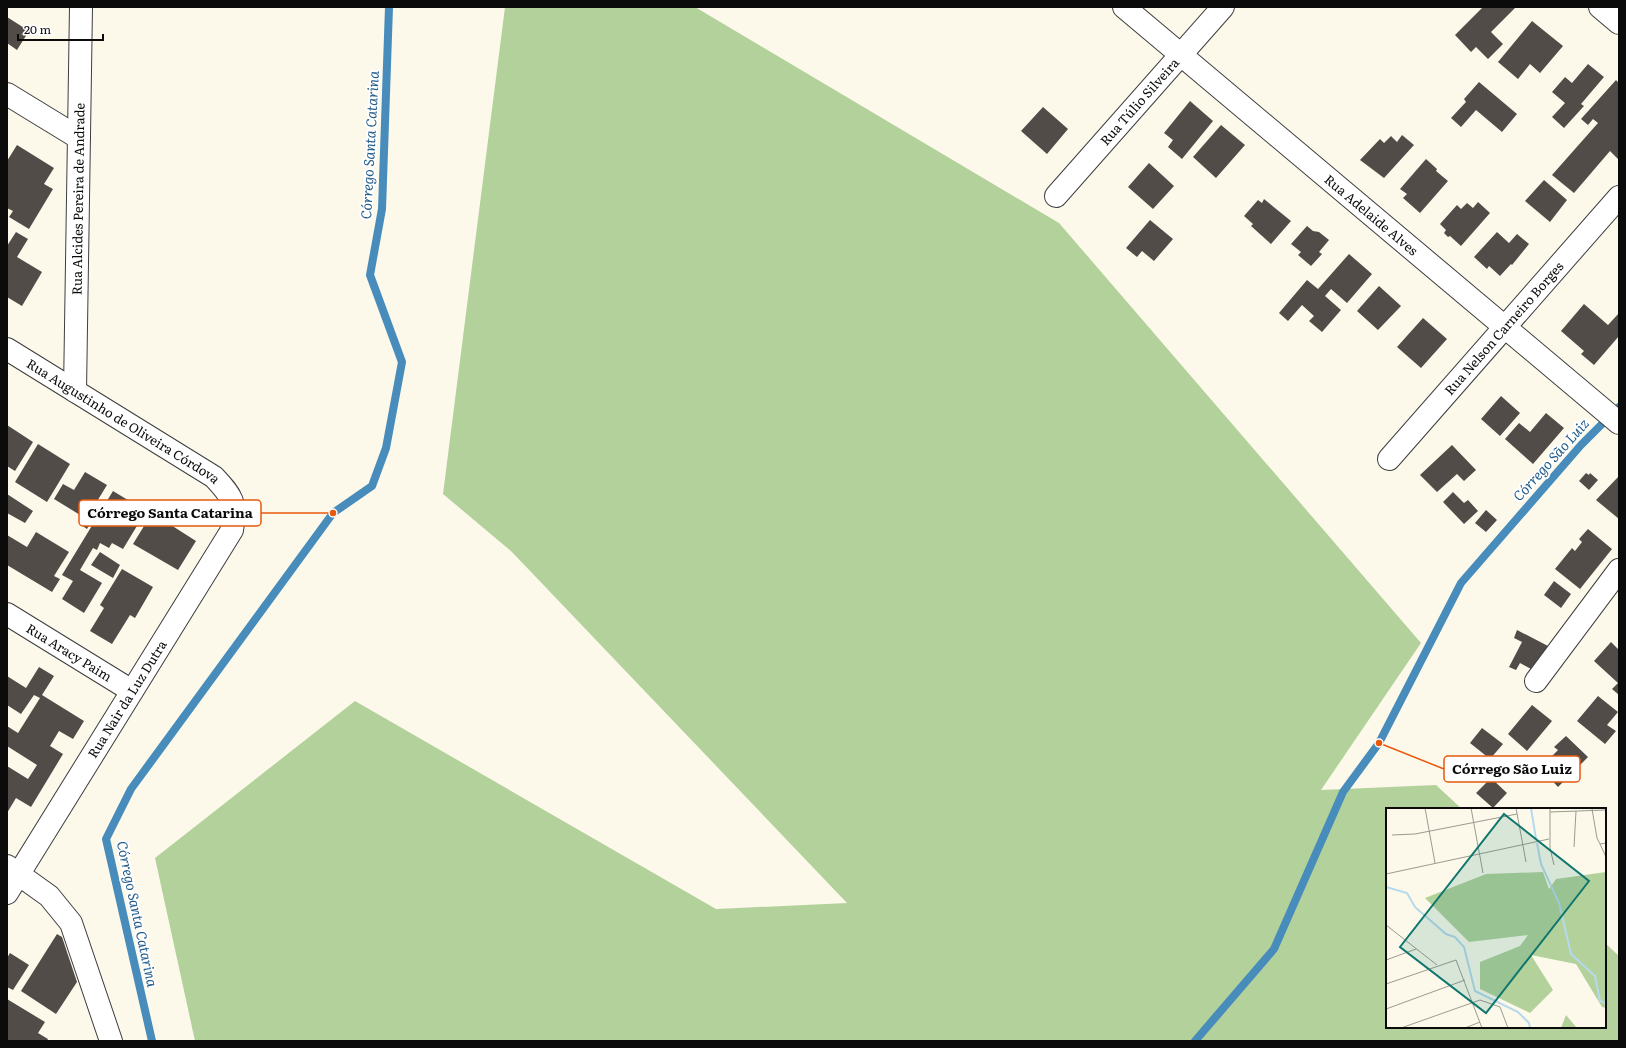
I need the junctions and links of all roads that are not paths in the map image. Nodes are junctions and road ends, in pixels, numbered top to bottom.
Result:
1 (81, 7) edge
2 (1124, 7) edge
3 (1223, 7) edge
4 (1600, 7) edge
5 (1619, 23) edge
6 (1181, 55) junction
7 (7, 94) edge
8 (79, 138) junction
9 (1056, 196) dead end
10 (1619, 197) edge
11 (1505, 327) junction
12 (7, 350) edge
13 (75, 391) junction
14 (1619, 423) edge
15 (1389, 459) dead end
16 (233, 501) joint
17 (1619, 570) edge
18 (7, 614) edge
19 (1536, 681) dead end
20 (132, 691) junction
21 (13, 870) edge
22 (7, 892) edge
23 (111, 1041) edge

1 - 8 street, Rua Alcides Pereira de Andrade
2 - 6 street, Rua Adelaide Alves
3 - 6 street, Rua Túlio Silveira
4 - 5 street
6 - 9 street, Rua Túlio Silveira
6 - 11 street, Rua Adelaide Alves
7 - 8 street
8 - 13 street, Rua Alcides Pereira de Andrade
10 - 11 street, Rua Nelson Carneiro Borges
11 - 14 street, Rua Adelaide Alves
11 - 15 street, Rua Nelson Carneiro Borges
12 - 13 street, Rua Augustinho de Oliveira Córdova
13 - 16 street, Rua Augustinho de Oliveira Córdova
16 - 20 street, Rua Nair da Luz Dutra
17 - 19 street
18 - 20 street, Rua Aracy Paim
20 - 21 street, Rua Nair da Luz Dutra
21 - 22 street, Rua Nair da Luz Dutra
21 - 23 street

